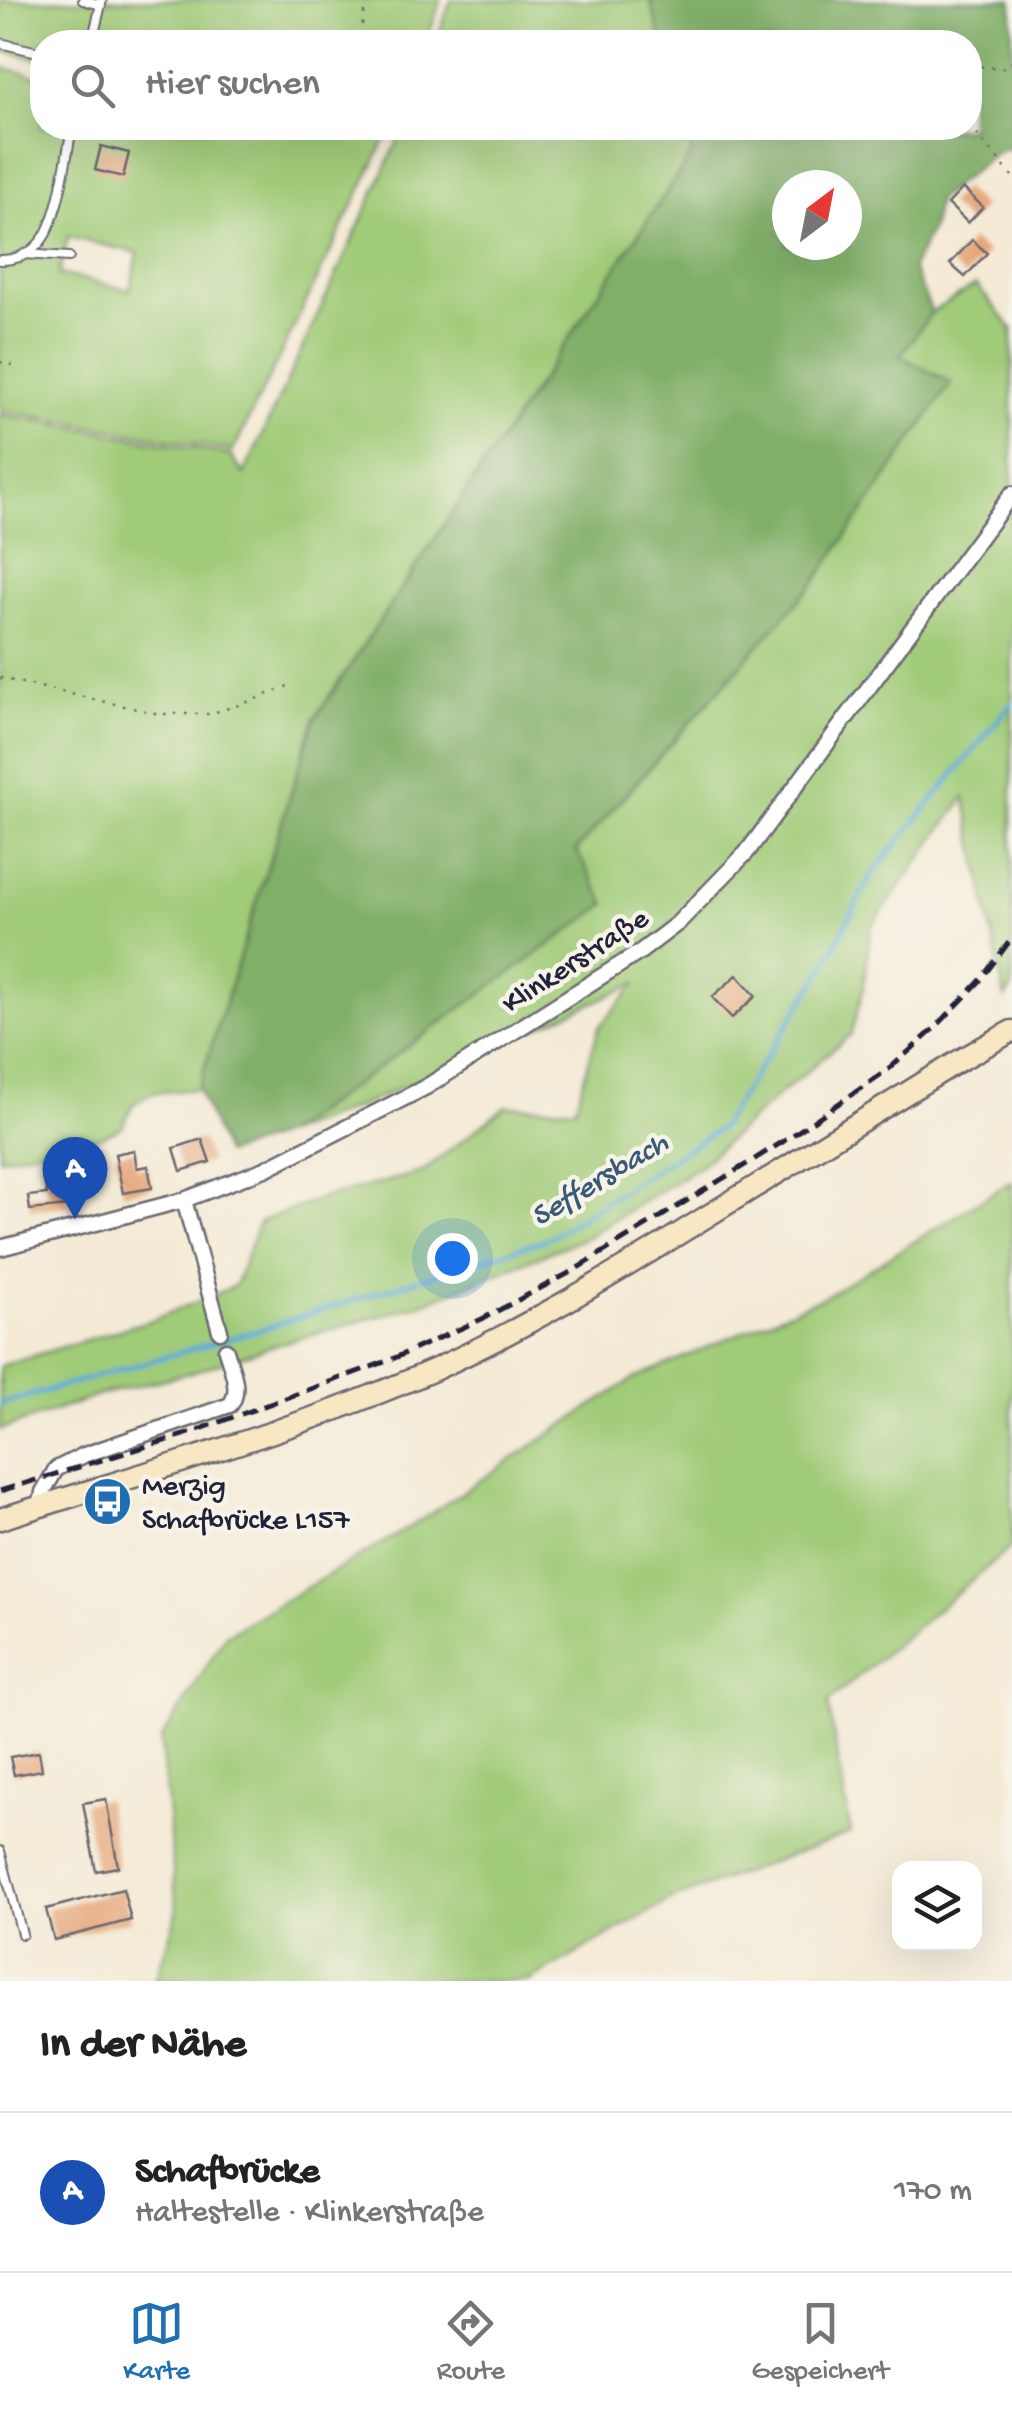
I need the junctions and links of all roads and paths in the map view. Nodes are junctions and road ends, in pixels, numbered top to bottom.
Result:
1 (83, 0) edge
2 (366, 0) edge
3 (102, 2) edge
4 (362, 25) dead end
5 (95, 30) edge
6 (0, 43) edge
7 (30, 50) edge
8 (1012, 62) edge
9 (982, 67) edge
10 (69, 140) edge
11 (982, 140) edge
12 (1012, 176) edge
13 (24, 254) junction
14 (69, 257) dead end
15 (0, 260) edge
16 (0, 362) edge
17 (17, 366) dead end
18 (1012, 494) edge
19 (0, 678) edge
20 (288, 686) dead end
21 (1012, 1031) edge
22 (184, 1200) junction
23 (0, 1248) edge
24 (220, 1331) dead end
25 (226, 1350) dead end
26 (41, 1506) junction
27 (0, 1519) edge
28 (0, 1851) edge
29 (22, 1934) dead end

1 - 3 lane
2 - 4 path
3 - 5 lane
6 - 7 lane
8 - 9 path
10 - 13 lane
11 - 12 path
13 - 14 lane
13 - 15 lane
16 - 17 path
18 - 22 street, Klinkerstraße
19 - 20 path
21 - 26 main road
22 - 23 street, Klinkerstraße
22 - 24 street
25 - 26 street
26 - 27 main road
28 - 29 lane

